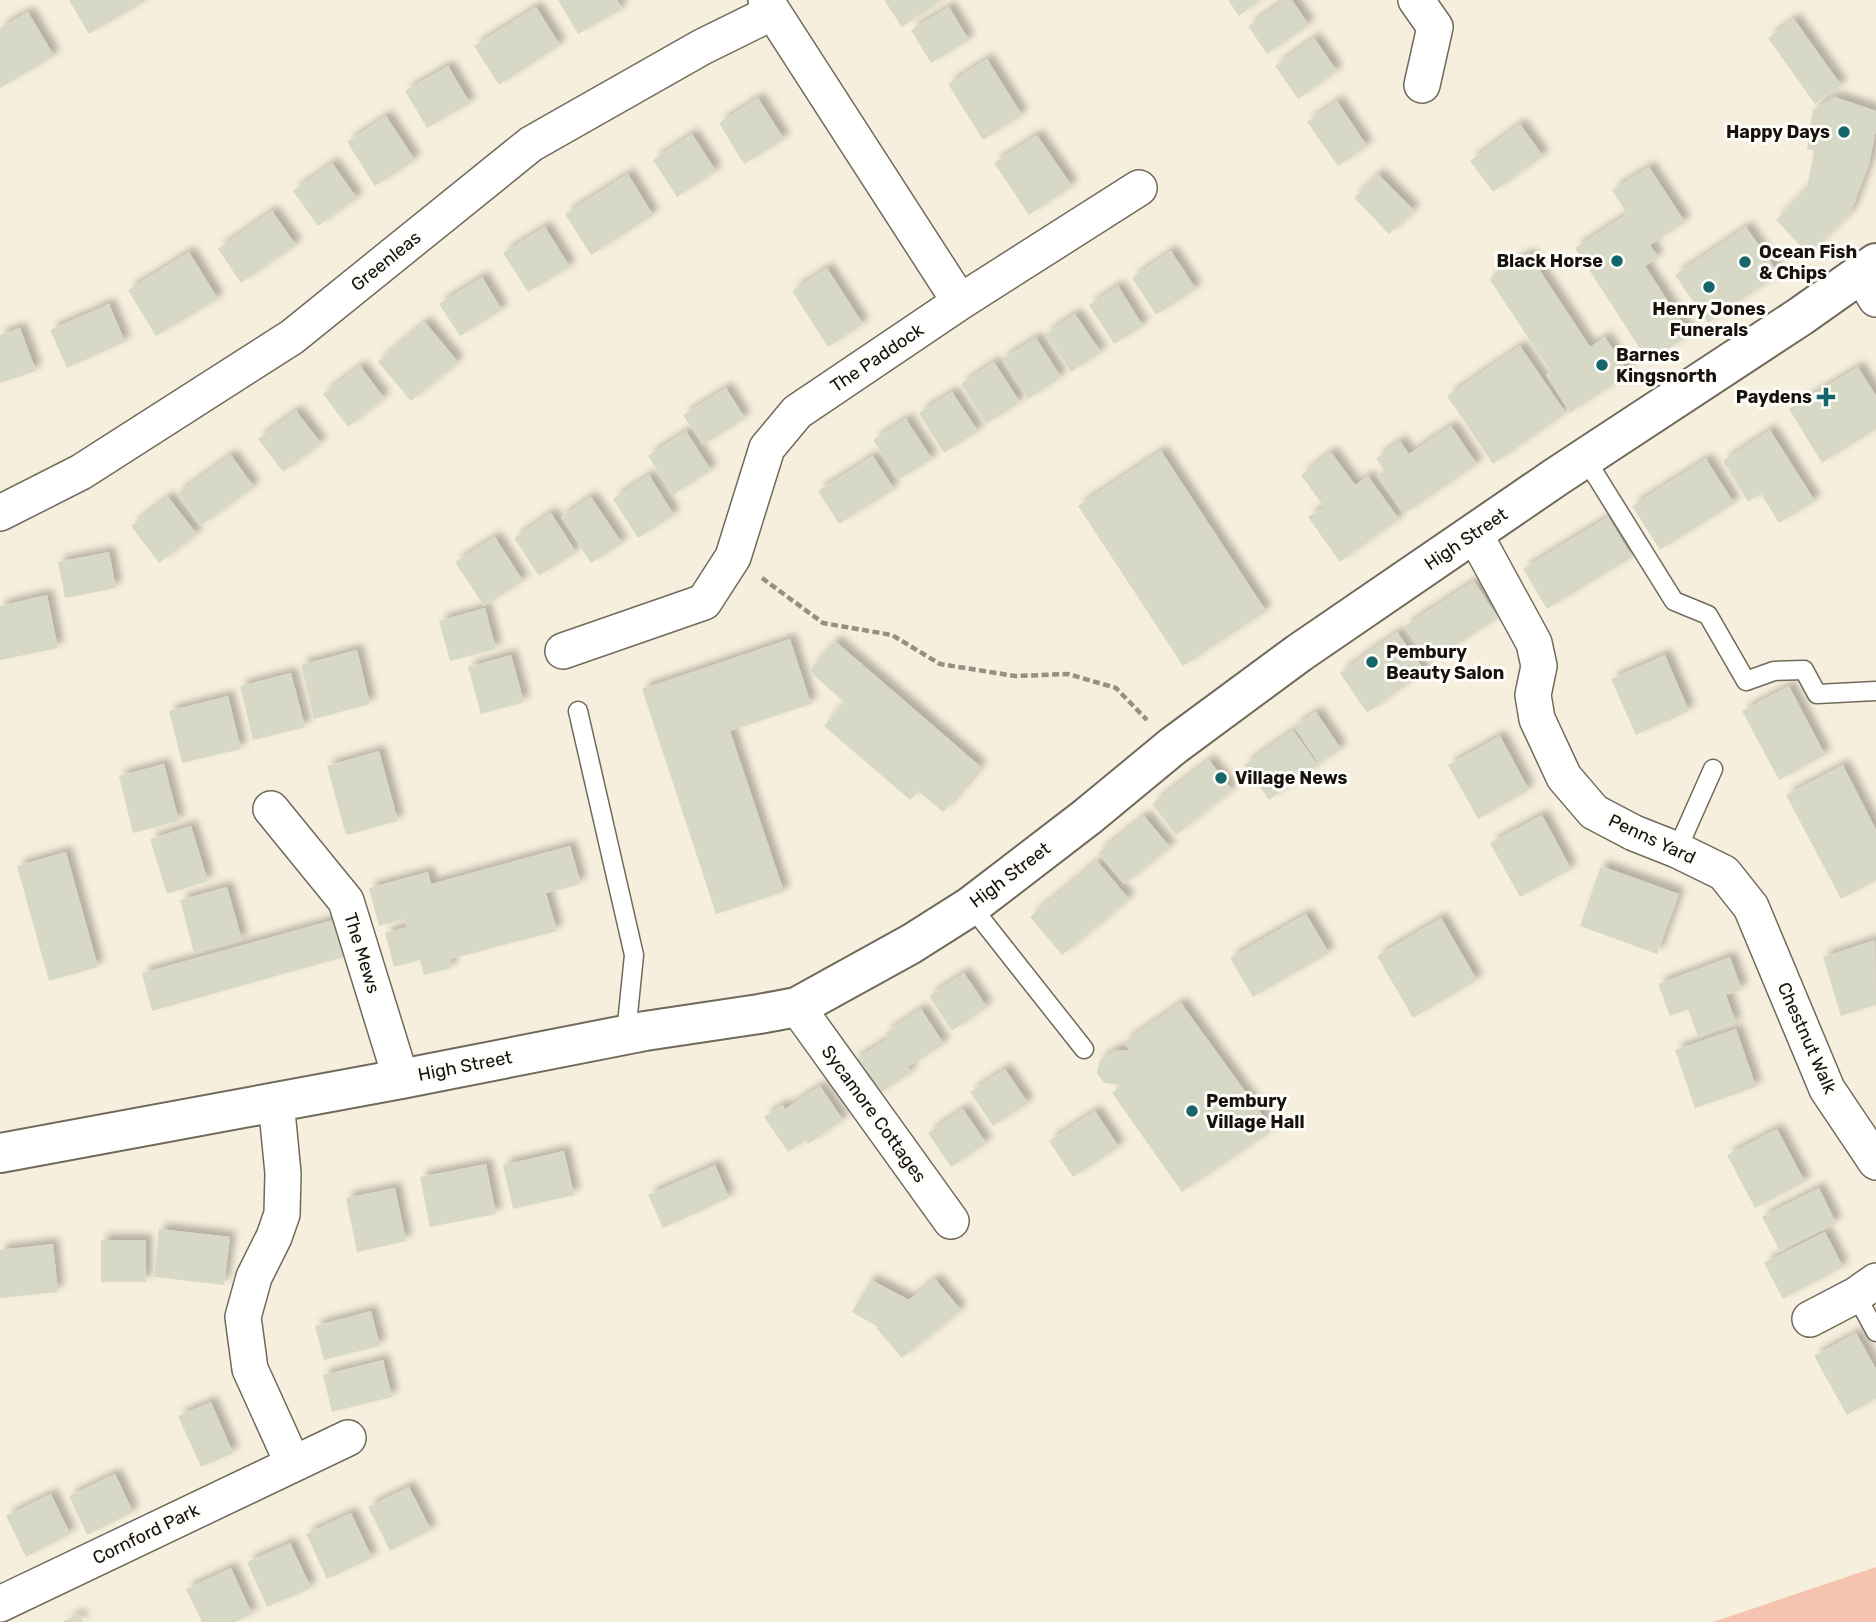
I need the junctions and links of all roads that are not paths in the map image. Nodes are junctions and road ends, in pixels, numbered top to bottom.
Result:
1 (1416, 0) edge
2 (770, 6) edge
3 (1422, 85) dead end
4 (1139, 188) dead end
5 (1871, 279) edge
6 (960, 302) junction
7 (1585, 458) junction
8 (0, 513) edge
9 (1474, 534) junction
10 (563, 651) dead end
11 (1876, 691) edge
12 (578, 711) dead end
13 (1713, 769) dead end
14 (271, 809) dead end
15 (1677, 850) junction
16 (971, 906) junction
17 (1751, 907) joint
18 (797, 1007) junction
19 (626, 1034) junction
20 (1084, 1049) dead end
21 (401, 1079) junction
22 (276, 1101) junction
23 (0, 1153) edge
24 (1876, 1162) edge
25 (951, 1221) dead end
26 (1866, 1288) edge
27 (1810, 1319) dead end
28 (1876, 1332) edge
29 (348, 1438) dead end
30 (293, 1464) junction
31 (0, 1604) edge

1 - 3 street
2 - 6 street
2 - 8 street, Greenleas
4 - 6 street, The Paddock
5 - 7 street, High Street
6 - 10 street, The Paddock
7 - 9 street, High Street
7 - 11 lane
9 - 15 street, Penns Yard
9 - 16 street, High Street
12 - 19 lane
13 - 15 lane
14 - 21 street, The Mews
15 - 17 street, Penns Yard
16 - 18 street, High Street
16 - 20 lane
17 - 24 street, Chestnut Walk
18 - 19 street, High Street
18 - 25 street, Sycamore Cottages
19 - 21 street, High Street
21 - 22 street, High Street
22 - 23 street, High Street
22 - 30 street
26 - 27 street
26 - 28 lane
29 - 30 street, Cornford Park
30 - 31 street, Cornford Park

